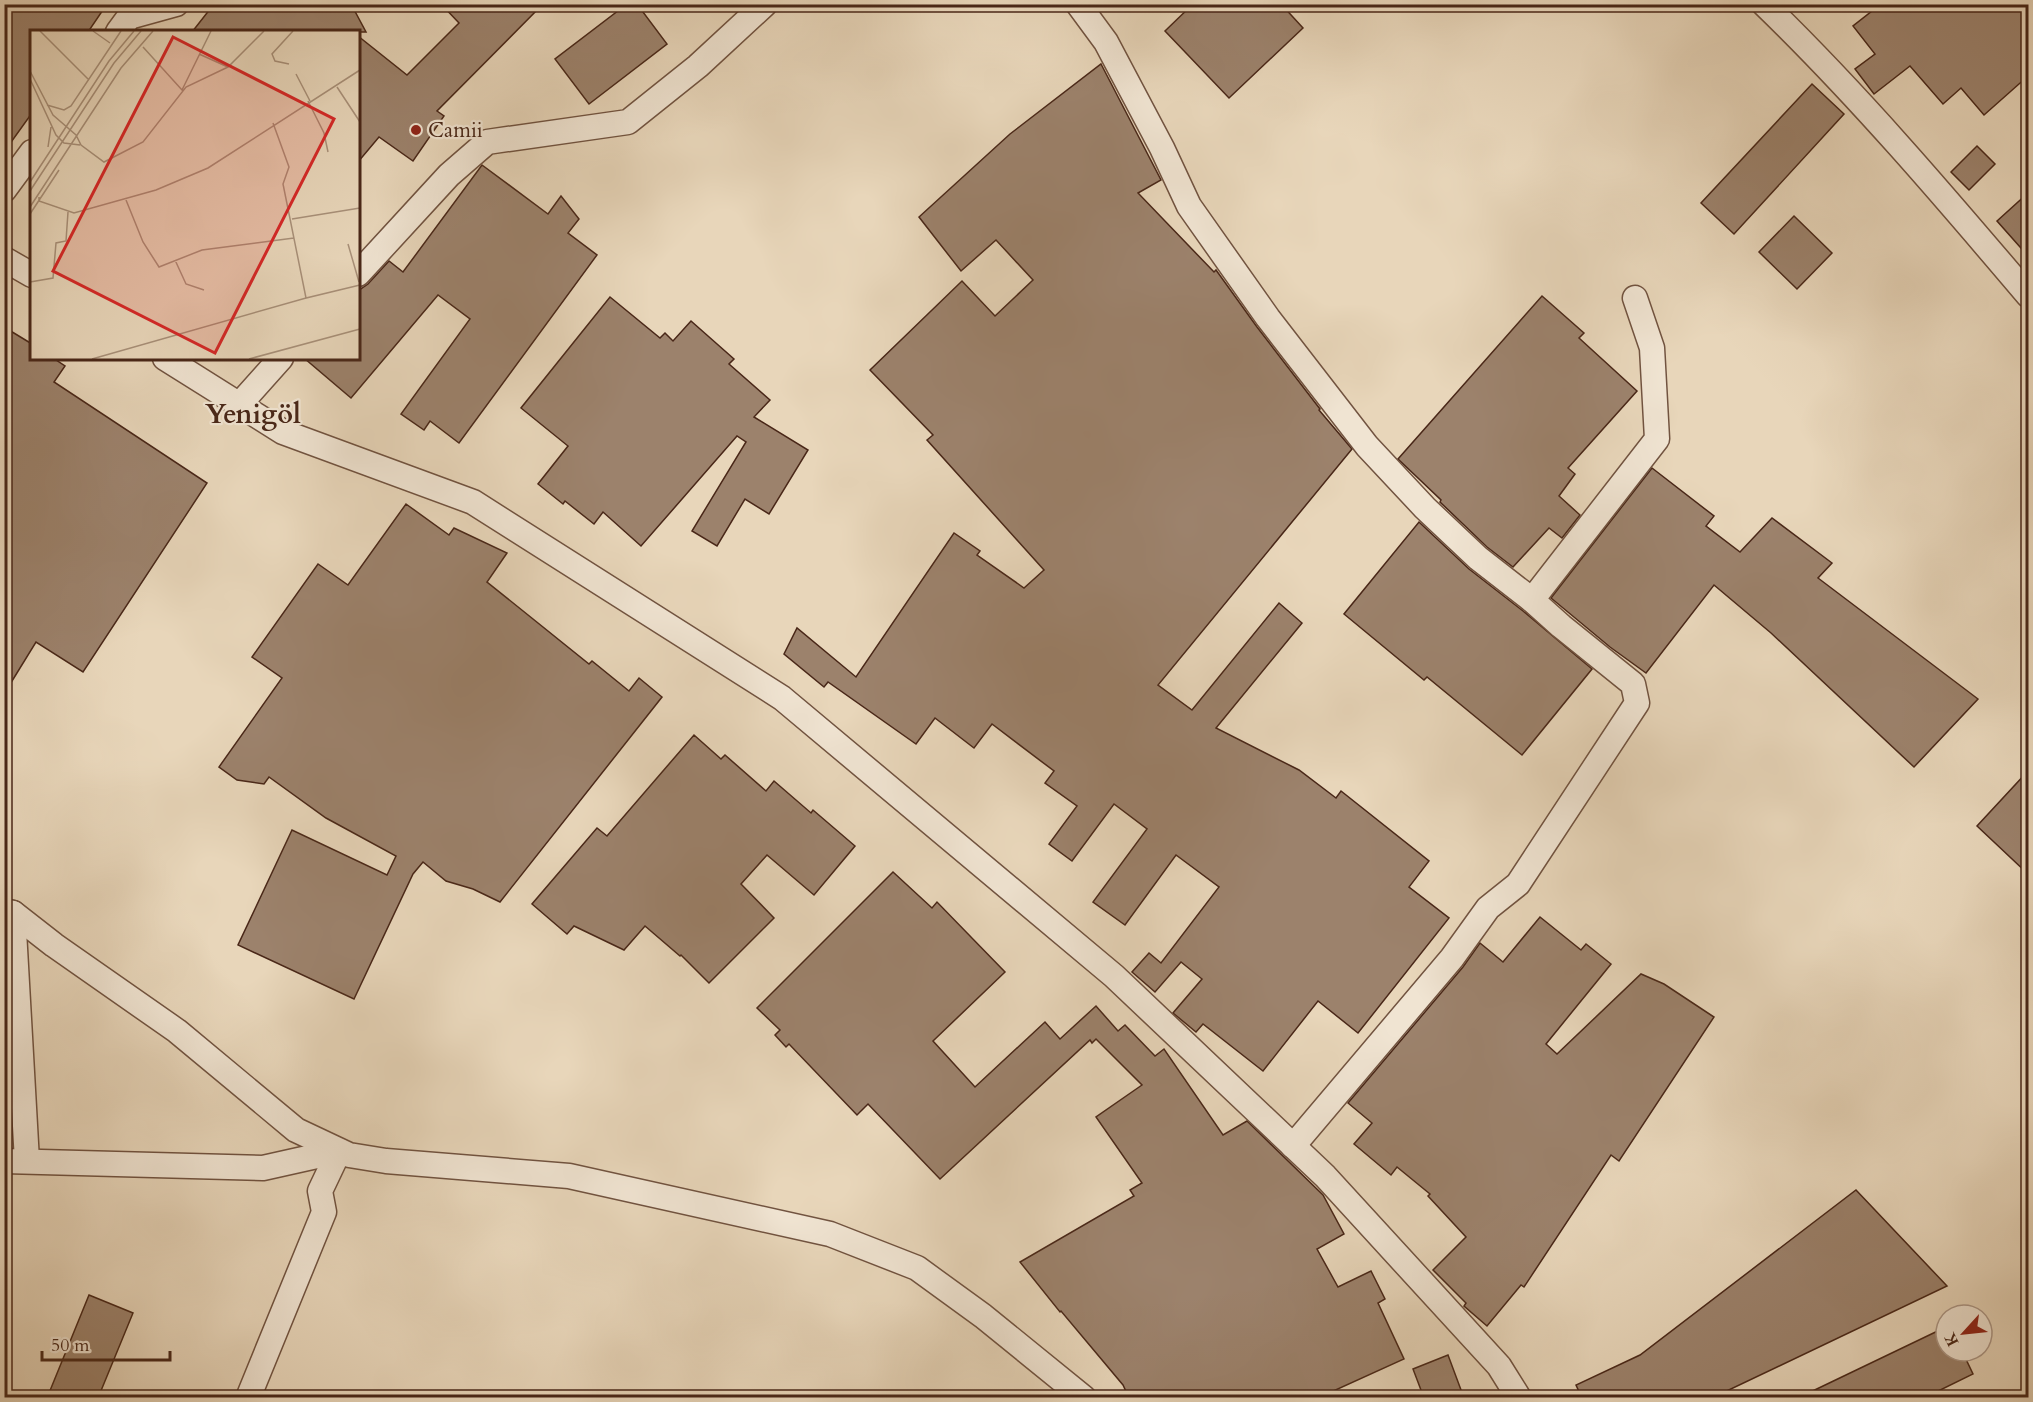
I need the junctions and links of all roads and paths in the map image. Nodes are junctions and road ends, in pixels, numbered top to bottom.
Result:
1 (176, 4) edge
2 (765, 4) edge
3 (1078, 4) edge
4 (1764, 4) edge
5 (119, 30) edge
6 (30, 155) edge
7 (4, 190) edge
8 (4, 259) edge
9 (360, 272) edge
10 (30, 274) edge
11 (2028, 295) edge
12 (1635, 298) dead end
13 (168, 360) edge
14 (279, 360) edge
15 (239, 405) junction
16 (1532, 600) junction
17 (9, 912) edge
18 (1293, 1146) junction
19 (339, 1151) junction
20 (16, 1161) edge
21 (248, 1398) edge
22 (1084, 1398) edge
23 (1519, 1398) edge

1 - 5 street
2 - 9 street
3 - 16 street
4 - 11 street
6 - 7 street
8 - 10 street
12 - 16 street
13 - 15 street
14 - 15 street
15 - 18 street
16 - 18 street
17 - 19 street
17 - 20 street
18 - 23 street
19 - 20 street
19 - 21 street
19 - 22 street

